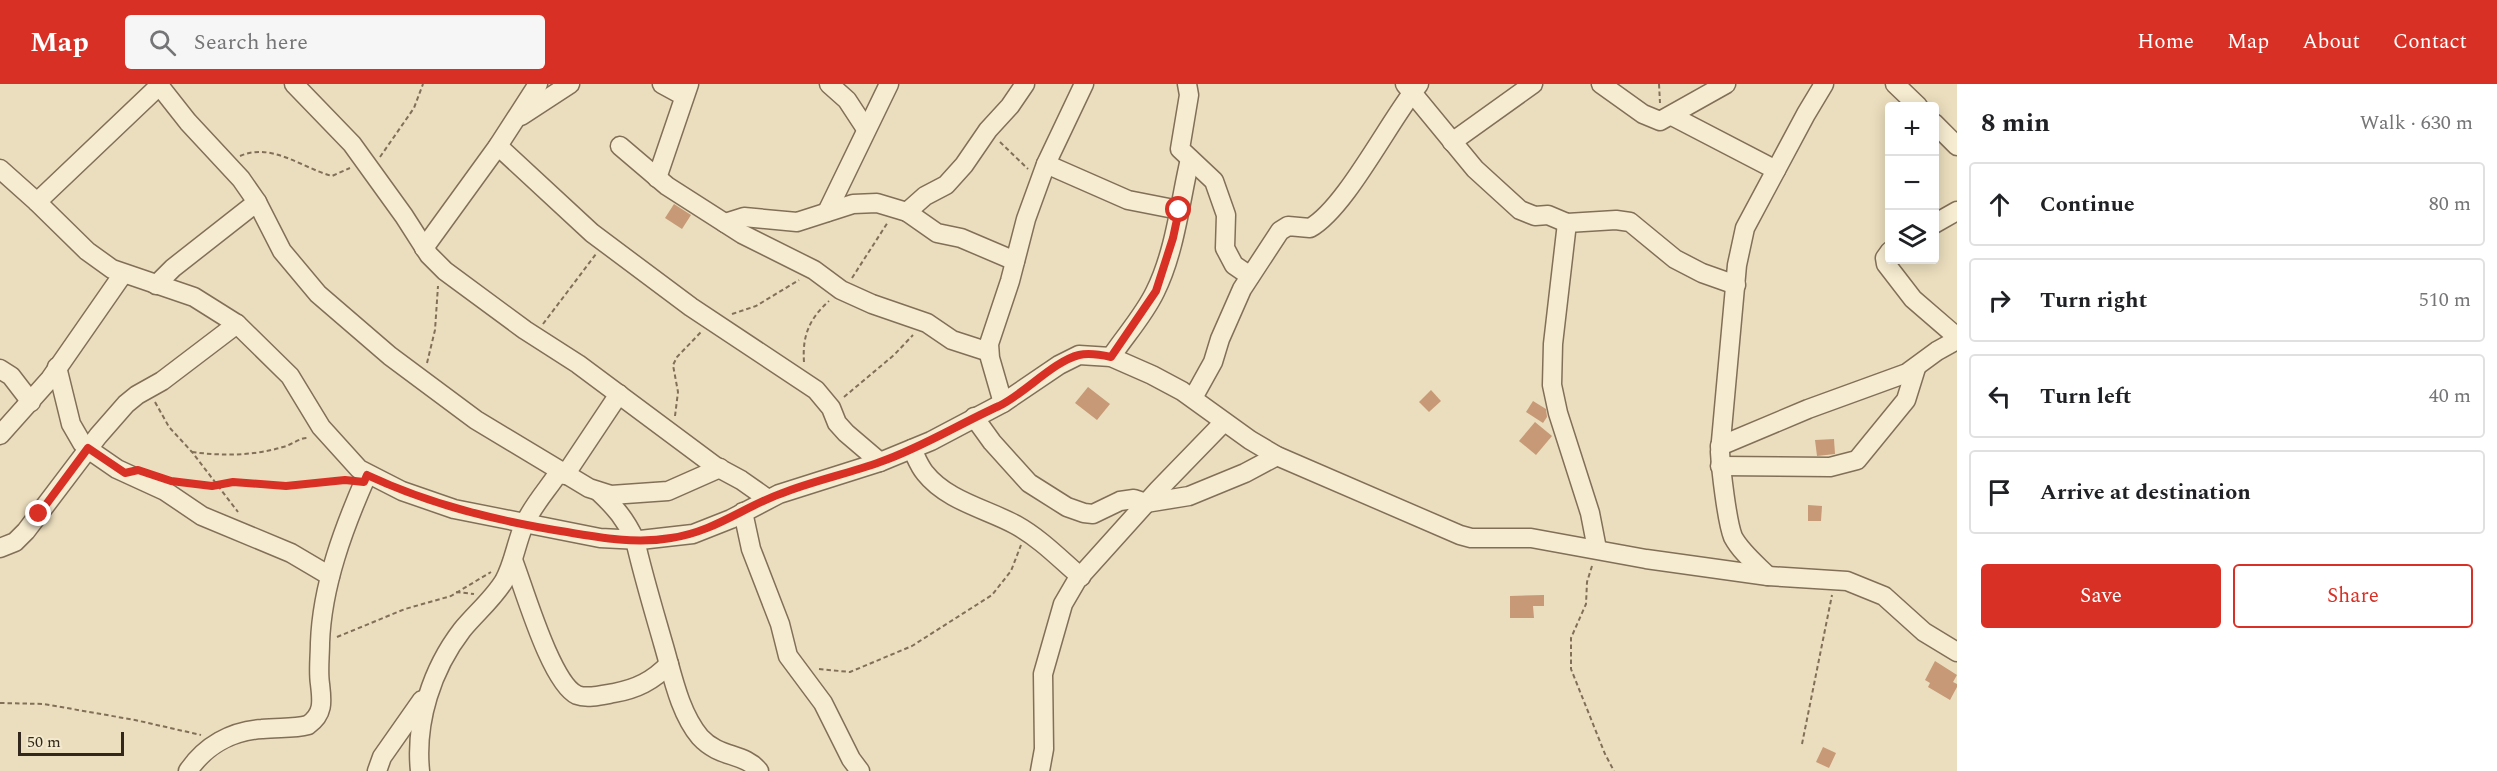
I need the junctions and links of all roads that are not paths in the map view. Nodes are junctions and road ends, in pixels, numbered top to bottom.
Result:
1 (294, 84) edge
2 (538, 84) edge
3 (570, 84) edge
4 (662, 84) edge
5 (829, 84) edge
6 (889, 84) edge
7 (1025, 84) edge
8 (1187, 84) edge
9 (1601, 84) edge
10 (1726, 84) edge
11 (1824, 84) edge
12 (1895, 84) edge
13 (159, 85) edge
14 (1082, 85) edge
15 (1528, 85) edge
16 (1412, 87) edge
17 (687, 90) edge
18 (1914, 102) edge
19 (1672, 116) junction
20 (516, 119) junction
21 (1939, 127) edge
22 (866, 129) junction
23 (1452, 142) junction
24 (498, 146) junction
25 (620, 146) dead end
26 (1957, 146) edge
27 (1190, 159) junction
28 (0, 169) edge
29 (1776, 170) junction
30 (1043, 173) junction
31 (657, 178) junction
32 (37, 201) junction
33 (257, 202) junction
34 (902, 210) junction
35 (1179, 210) junction
36 (1957, 211) edge
37 (827, 212) junction
38 (1939, 222) edge
39 (725, 223) junction
40 (1567, 223) junction
41 (430, 255) junction
42 (1015, 261) junction
43 (1886, 264) edge
44 (123, 274) junction
45 (1250, 276) junction
46 (156, 285) junction
47 (1736, 285) junction
48 (237, 324) junction
49 (1957, 339) edge
50 (989, 352) junction
51 (1111, 357) junction
52 (57, 367) junction
53 (1916, 368) junction
54 (0, 369) edge
55 (619, 394) junction
56 (1193, 398) junction
57 (31, 402) junction
58 (1004, 404) junction
59 (974, 417) junction
60 (1224, 422) junction
61 (0, 435) edge
62 (1720, 446) junction
63 (88, 448) junction
64 (912, 449) junction
65 (1277, 456) junction
66 (880, 462) junction
67 (1720, 466) junction
68 (720, 468) junction
69 (562, 473) junction
70 (366, 478) junction
71 (599, 492) junction
72 (768, 499) junction
73 (1146, 502) junction
74 (743, 512) junction
75 (525, 524) junction
76 (635, 540) junction
77 (0, 548) edge
78 (1597, 549) junction
79 (512, 565) junction
80 (330, 576) junction
81 (1768, 576) junction
82 (1081, 577) junction
83 (1957, 652) edge
84 (669, 664) junction
85 (430, 688) junction
86 (188, 771) edge
87 (376, 771) edge
88 (420, 771) edge
89 (759, 771) edge
90 (860, 771) edge
91 (1040, 771) edge

1 - 41 street
2 - 20 street
3 - 20 street
4 - 17 street
5 - 22 street
6 - 22 street
7 - 34 street
8 - 27 street
9 - 19 street
10 - 19 street
11 - 29 street
12 - 18 street
13 - 32 street
13 - 33 street
14 - 30 street
15 - 23 street
16 - 23 street
16 - 45 street
17 - 31 street
19 - 29 street
20 - 24 street
21 - 26 street
22 - 37 street
23 - 40 street
24 - 41 street
24 - 66 street
25 - 31 street
27 - 35 street
27 - 45 street
28 - 32 street
29 - 47 street
30 - 35 street
30 - 42 street
31 - 39 street
32 - 44 street
33 - 46 street
33 - 69 street
34 - 37 street
34 - 42 street
35 - 51 street
36 - 38 street
37 - 39 street
39 - 50 street
40 - 47 street
40 - 78 street
41 - 55 street
42 - 50 street
43 - 49 street
44 - 46 street
44 - 52 street
45 - 56 street
46 - 48 street
47 - 62 street
48 - 63 street
48 - 70 street
49 - 53 street
50 - 58 street
51 - 56 street
51 - 58 street
52 - 57 street
52 - 63 street
53 - 62 street
53 - 67 street
54 - 57 street
55 - 68 street
55 - 69 street
56 - 60 street
57 - 61 street
58 - 59 street
59 - 64 street
59 - 73 street
60 - 65 street
60 - 73 street
62 - 67 street
63 - 77 street
63 - 80 street
64 - 66 street
64 - 82 street
65 - 73 street
65 - 78 street
66 - 72 street
67 - 81 street
68 - 71 street
68 - 72 street
69 - 71 street
69 - 75 street
70 - 75 street
70 - 80 street
71 - 76 street
72 - 74 street
73 - 82 street
74 - 76 street
74 - 90 street
75 - 76 street
75 - 79 street
76 - 84 street
78 - 81 street
79 - 84 street
79 - 85 street
80 - 86 street
81 - 83 street
82 - 91 street
84 - 89 street
85 - 87 street
85 - 88 street

